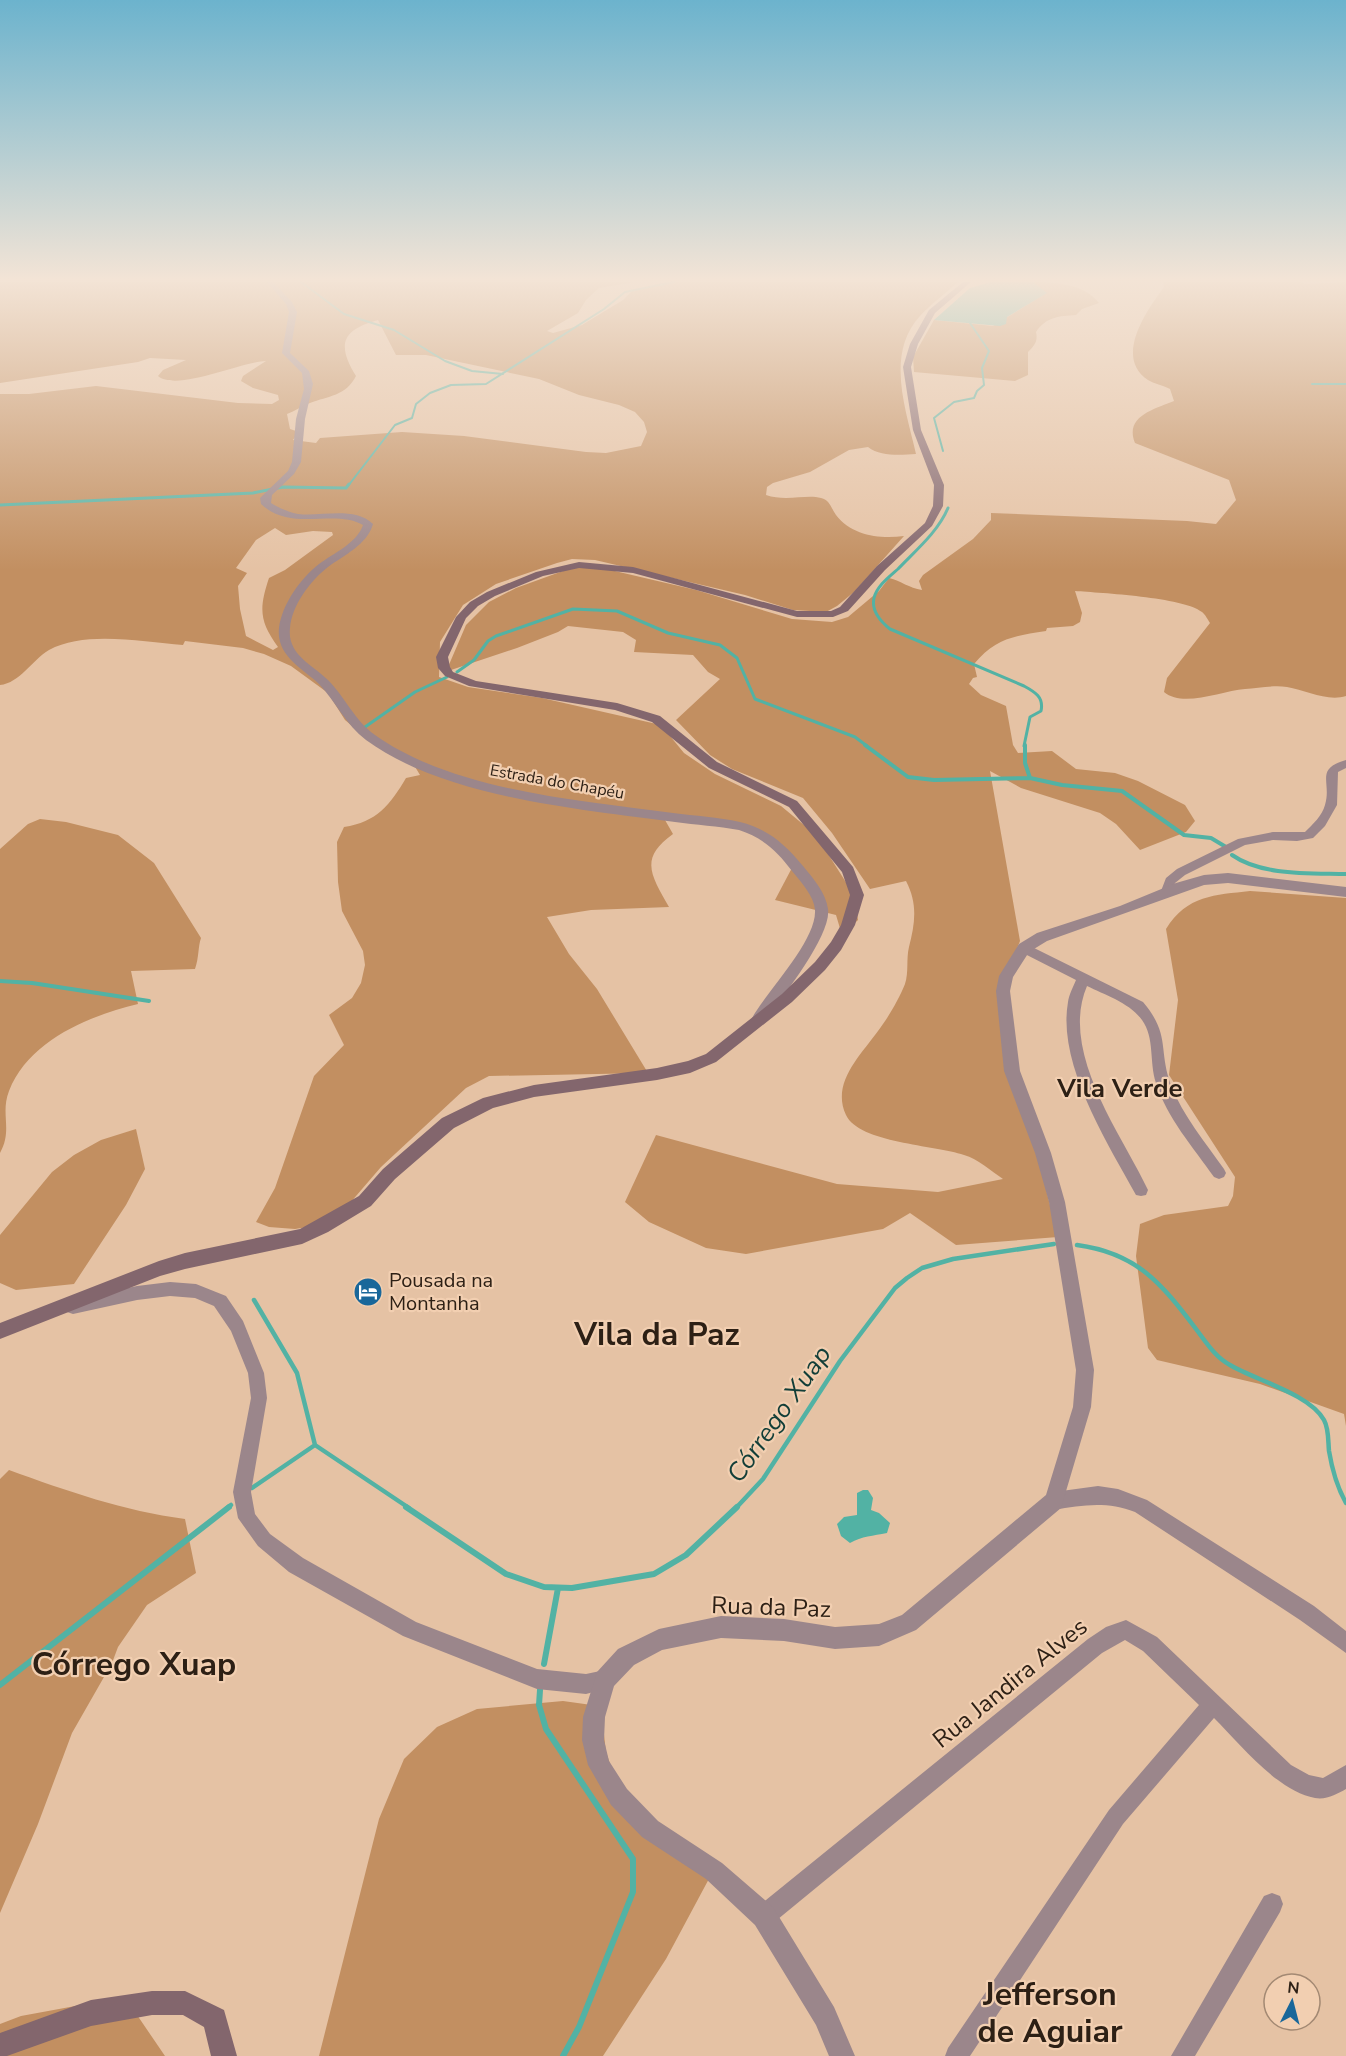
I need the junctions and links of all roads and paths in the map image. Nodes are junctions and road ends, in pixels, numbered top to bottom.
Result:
1 (309, 378) edge
2 (909, 378) edge
3 (1346, 764) edge
4 (1167, 891) junction
5 (1346, 892) edge
6 (1024, 948) junction
7 (1084, 978) junction
8 (756, 1022) junction
9 (1218, 1173) dead end
10 (1141, 1190) dead end
11 (38, 1315) junction
12 (0, 1331) edge
13 (1054, 1501) junction
14 (1346, 1643) edge
15 (605, 1680) junction
16 (1212, 1705) junction
17 (1346, 1775) edge
18 (1272, 1904) dead end
19 (764, 1916) junction
20 (0, 2046) edge
21 (224, 2056) edge
22 (842, 2056) edge
23 (956, 2056) edge
24 (1182, 2056) edge

1 - 8 street, Estrada do Chapéu
2 - 8 main road
3 - 4 street
4 - 5 street
4 - 6 street
6 - 7 street
6 - 13 street
7 - 9 street
7 - 10 street
8 - 11 main road
11 - 12 main road
11 - 15 street
13 - 14 street
13 - 15 street, Rua da Paz
15 - 19 street, Rua da Paz
16 - 17 street, Rua Jandira Alves
16 - 19 street, Rua Jandira Alves
16 - 23 street
18 - 24 street
19 - 22 street, Rua da Paz
20 - 21 main road

